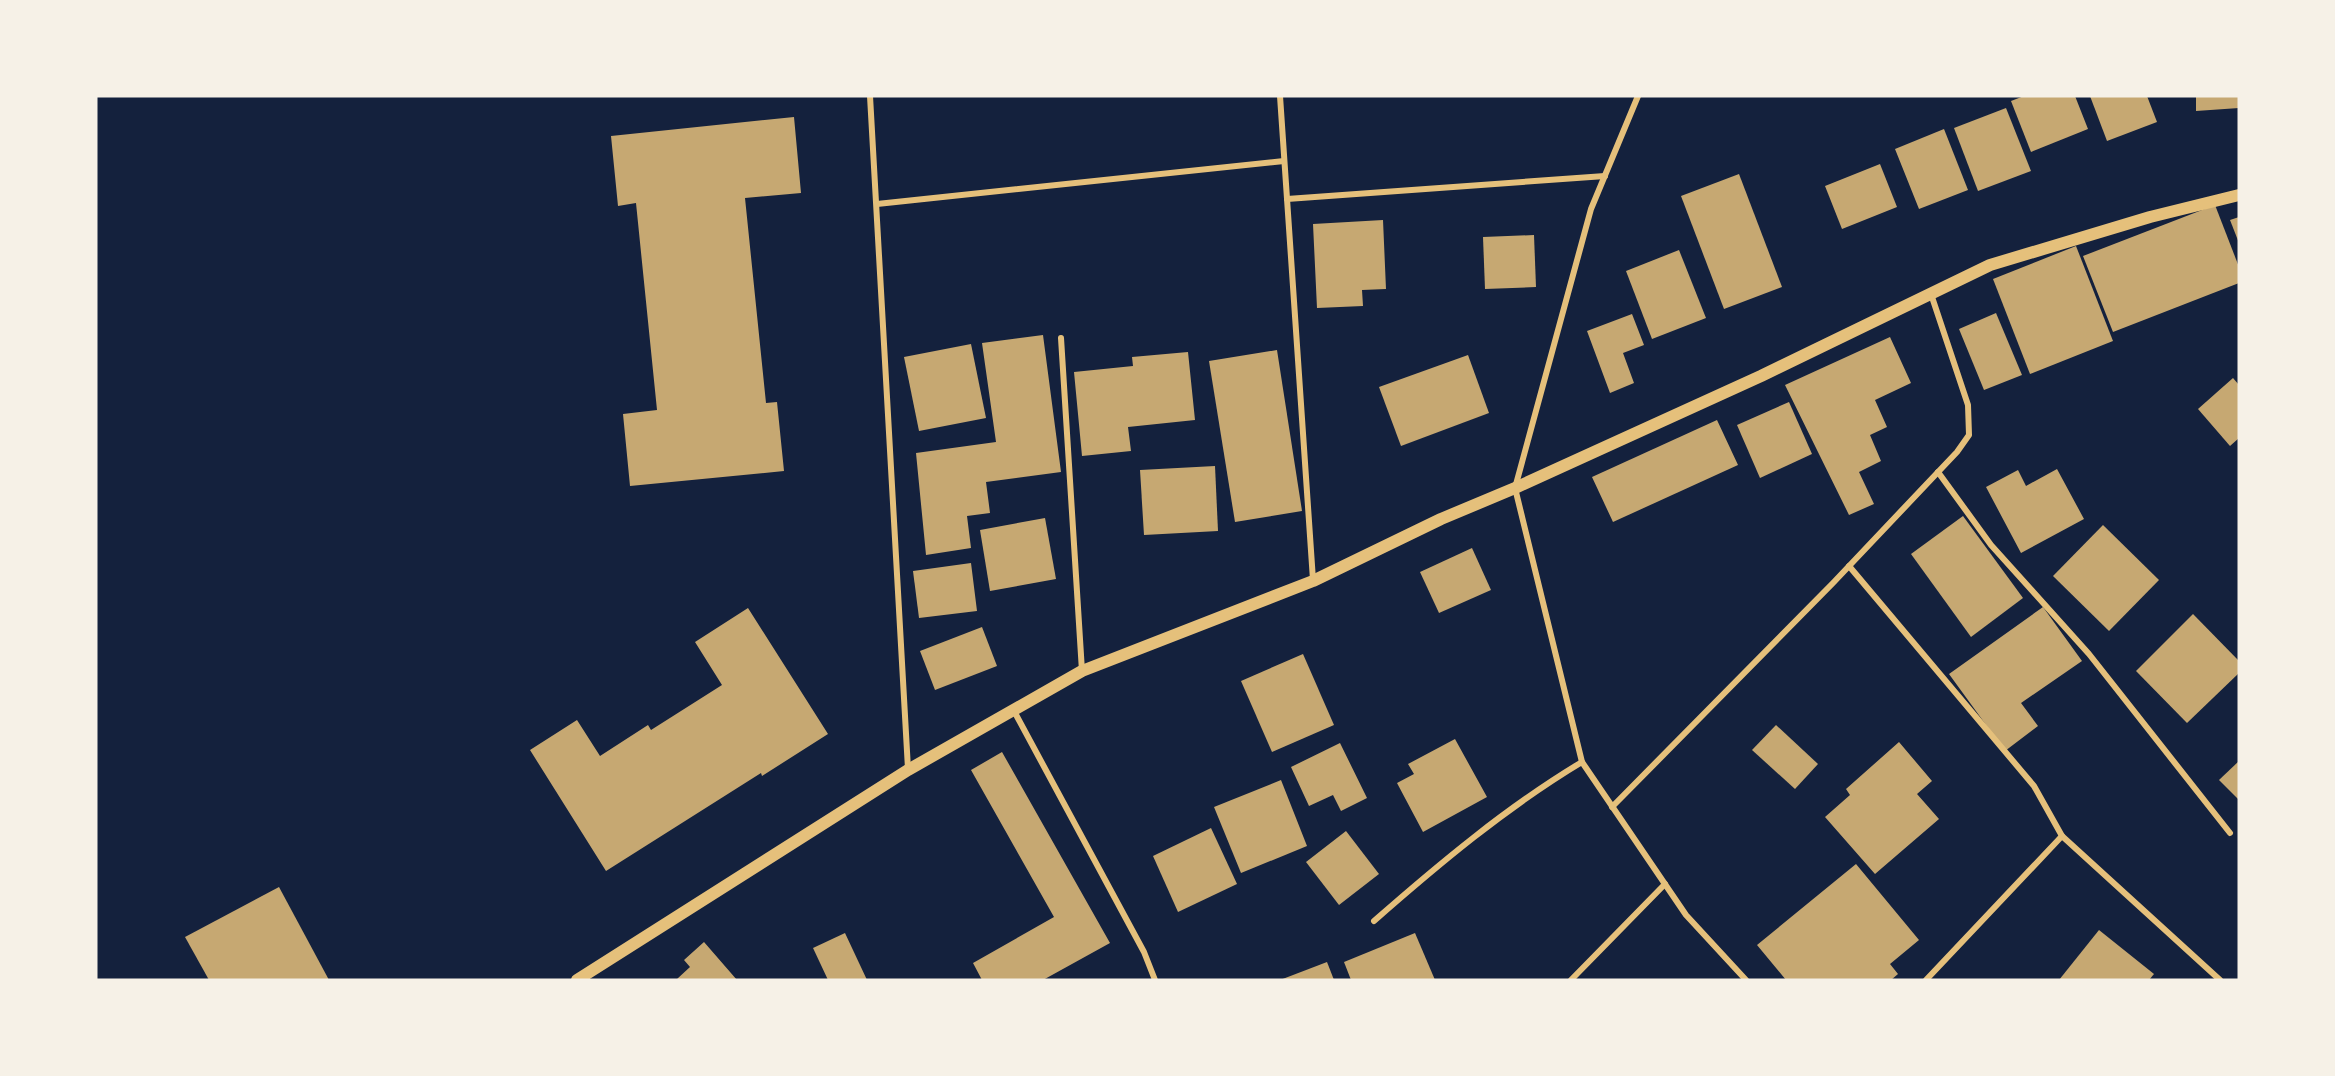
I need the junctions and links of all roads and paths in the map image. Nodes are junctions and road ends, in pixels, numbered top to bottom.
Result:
1 (870, 96) edge
2 (1280, 96) edge
3 (1638, 96) edge
4 (1284, 161) junction
5 (1605, 176) junction
6 (2239, 195) edge
7 (1287, 199) junction
8 (877, 204) junction
9 (1931, 292) junction
10 (1061, 338) dead end
11 (1938, 472) junction
12 (1515, 488) junction
13 (1849, 566) junction
14 (1313, 580) junction
15 (1082, 671) junction
16 (1014, 711) junction
17 (1582, 762) junction
18 (908, 770) junction
19 (1612, 807) junction
20 (2230, 833) dead end
21 (2062, 837) junction
22 (1665, 884) junction
23 (1374, 921) dead end
24 (577, 980) edge
25 (1155, 980) edge
26 (1571, 980) edge
27 (1746, 980) edge
28 (1926, 980) edge
29 (2220, 980) edge

1 - 8 street
2 - 4 street
3 - 5 street
4 - 7 street
4 - 8 street
5 - 7 street
5 - 12 street
6 - 9 main road
7 - 14 street
8 - 18 street
9 - 11 street
9 - 12 main road
10 - 15 street
11 - 13 street
11 - 20 street
12 - 14 main road
12 - 17 street
13 - 19 street
13 - 21 street
14 - 15 main road
15 - 16 main road
16 - 18 main road
16 - 25 street
17 - 19 street
17 - 23 street
18 - 24 main road
19 - 22 street
21 - 28 street
21 - 29 street
22 - 26 street
22 - 27 street

